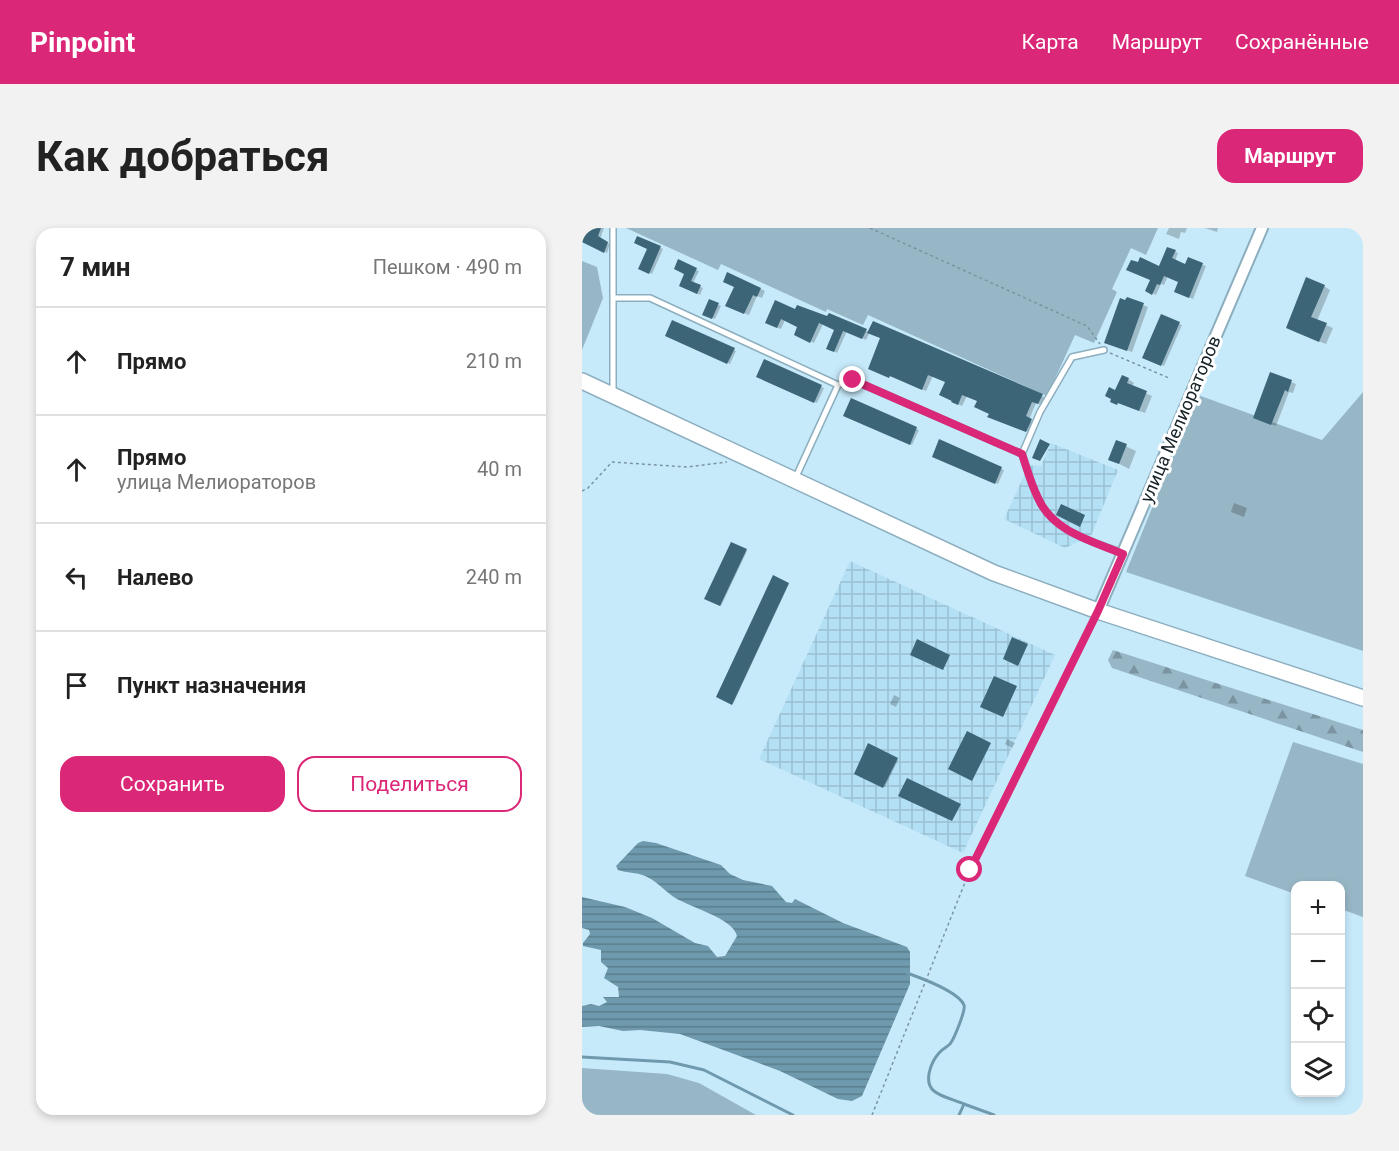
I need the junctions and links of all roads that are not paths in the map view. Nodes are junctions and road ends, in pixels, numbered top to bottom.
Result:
1 (613, 228) edge
2 (1262, 228) edge
3 (614, 298) junction
4 (1104, 350) road end
5 (582, 381) edge
6 (838, 385) junction
7 (614, 396) junction
8 (1022, 454) junction
9 (794, 481) junction
10 (1123, 554) junction
11 (1098, 611) junction
12 (1363, 698) edge

1 - 3 lane
2 - 10 street, улица Мелиораторов
3 - 6 lane
3 - 7 lane
4 - 8 lane
5 - 7 main road
6 - 8 lane
6 - 9 lane
7 - 9 main road
8 - 10 lane
9 - 11 main road
10 - 11 street, улица Мелиораторов
11 - 12 main road

